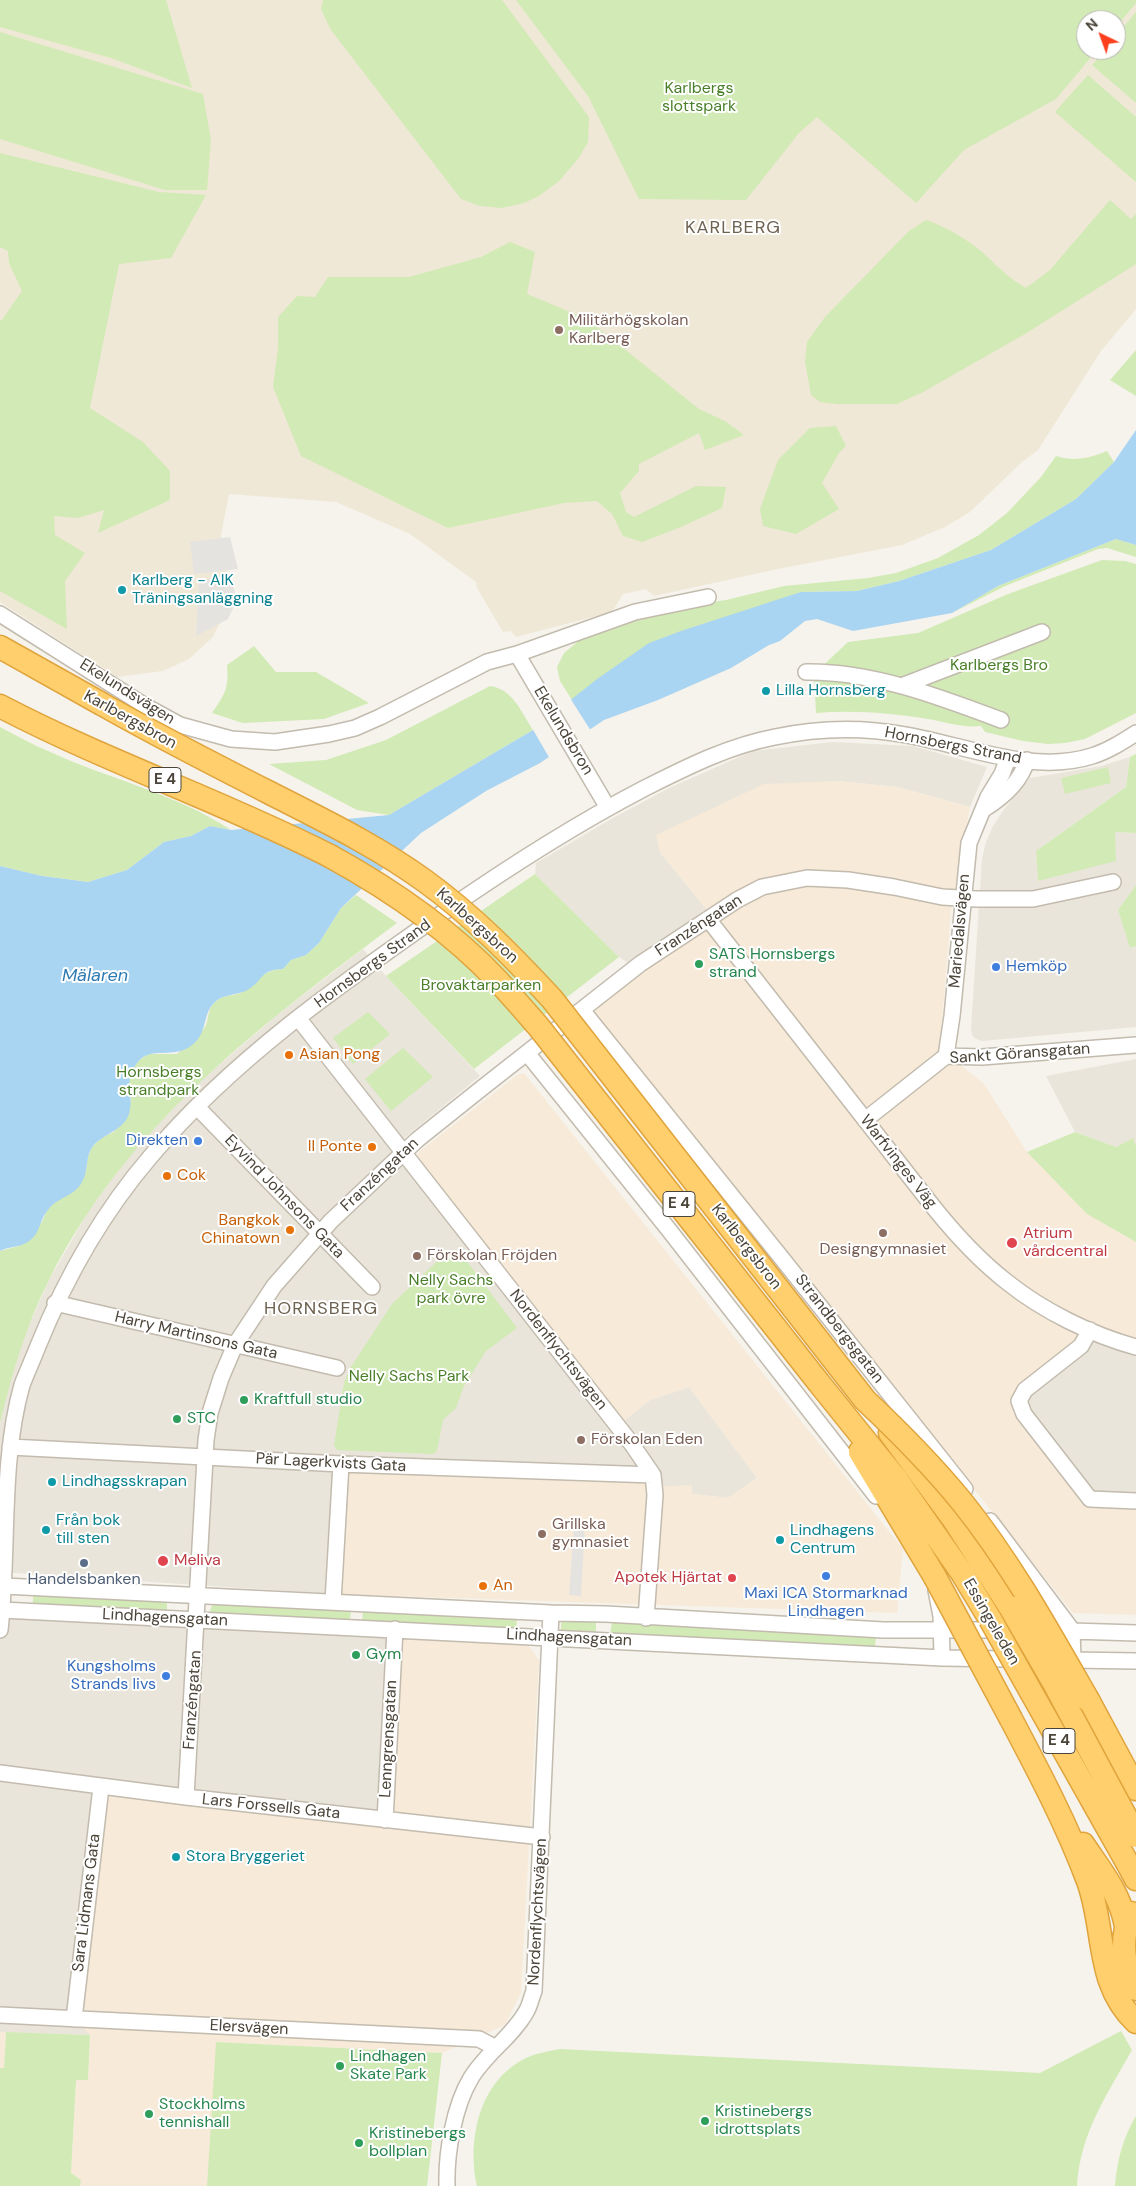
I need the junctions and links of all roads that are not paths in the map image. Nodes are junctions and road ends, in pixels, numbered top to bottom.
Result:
1 (708, 597) dead end
2 (0, 614) edge
3 (1042, 632) dead end
4 (0, 647) edge
5 (517, 654) junction
6 (806, 672) dead end
7 (904, 686) junction
8 (0, 706) edge
9 (1001, 720) dead end
10 (1136, 733) edge
11 (1008, 758) junction
12 (1027, 760) junction
13 (608, 808) junction
14 (984, 809) junction
15 (1113, 882) dead end
16 (963, 898) junction
17 (708, 919) junction
18 (582, 1010) junction
19 (298, 1018) junction
20 (1136, 1045) edge
21 (527, 1053) junction
22 (946, 1056) junction
23 (197, 1107) junction
24 (865, 1120) junction
25 (403, 1154) junction
26 (319, 1233) junction
27 (372, 1287) dead end
28 (55, 1303) junction
29 (1090, 1330) junction
30 (235, 1344) junction
31 (1136, 1347) edge
32 (337, 1368) dead end
33 (819, 1383) junction
34 (865, 1400) junction
35 (10, 1447) junction
36 (206, 1456) junction
37 (341, 1464) junction
38 (653, 1475) junction
39 (1136, 1501) edge
40 (4, 1586) junction
41 (198, 1594) junction
42 (333, 1602) junction
43 (2, 1610) junction
44 (552, 1613) junction
45 (646, 1618) junction
46 (197, 1620) junction
47 (395, 1629) junction
48 (0, 1630) edge
49 (1072, 1630) junction
50 (941, 1631) junction
51 (1136, 1633) edge
52 (551, 1638) junction
53 (942, 1658) junction
54 (1073, 1659) junction
55 (1136, 1661) edge
56 (0, 1773) edge
57 (101, 1787) junction
58 (1136, 1789) edge
59 (186, 1797) junction
60 (1054, 1802) junction
61 (385, 1820) junction
62 (1136, 1836) edge
63 (542, 1837) junction
64 (1136, 1879) edge
65 (1131, 1916) edge
66 (1136, 1988) edge
67 (0, 2015) edge
68 (74, 2019) junction
69 (1136, 2022) edge
70 (496, 2048) junction
71 (447, 2186) edge

1 - 5 street, Ekelundsvägen
2 - 5 street, Ekelundsvägen
3 - 7 street
4 - 34 highway, Karlbergsbron / E 4, bridge
5 - 13 street, Ekelundsbron
6 - 7 street
7 - 9 street
8 - 33 highway, Karlbergsbron / E 4, bridge
10 - 12 street, Hornsbergs Strand
11 - 12 street, Hornsbergs Strand
11 - 13 street, Hornsbergs Strand
11 - 14 street, Mariedalsvägen
12 - 14 street, Mariedalsvägen
13 - 19 street, Hornsbergs Strand
14 - 16 street, Mariedalsvägen
15 - 16 street, Franzéngatan
16 - 17 street, Franzéngatan
16 - 22 street, Mariedalsvägen
17 - 18 street, Franzéngatan
17 - 24 street, Warfvinges Väg
18 - 21 street, Franzéngatan
18 - 49 street, Strandbergsgatan
19 - 23 street, Hornsbergs Strand
19 - 25 street, Nordenflychtsvägen
20 - 22 street, Sankt Göransgatan
21 - 25 street, Franzéngatan
21 - 50 street
22 - 24 street, Sankt Göransgatan
23 - 26 street, Eyvind Johnsons Gata
23 - 28 street, Hornsbergs Strand
24 - 29 street, Warfvinges Väg
25 - 26 street, Franzéngatan
25 - 38 street, Nordenflychtsvägen
26 - 27 street, Eyvind Johnsons Gata
26 - 30 street, Franzéngatan
28 - 30 street, Harry Martinsons Gata
28 - 35 street, Hornsbergs Strand
29 - 31 street, Warfvinges Väg
29 - 39 street
30 - 32 street, Harry Martinsons Gata
30 - 36 street, Franzéngatan
33 - 60 highway, bridge
33 - 64 highway, Essingeleden / E 4, bridge
34 - 58 highway, bridge
34 - 62 highway, Essingeleden / E 4, bridge
35 - 36 street, Pär Lagerkvists Gata
35 - 40 street, Hornsbergs Strand
36 - 37 street, Pär Lagerkvists Gata
36 - 41 street, Franzéngatan
37 - 38 street, Pär Lagerkvists Gata
37 - 42 street
38 - 45 street, Nordenflychtsvägen
40 - 41 street, Lindhagensgatan
40 - 43 street, Hornsbergs Strand
41 - 42 street, Lindhagensgatan
41 - 46 street, Franzéngatan
42 - 44 street, Lindhagensgatan
43 - 46 street, Lindhagensgatan
43 - 48 street, Hornsbergs Strand
44 - 45 street, Lindhagensgatan
44 - 52 street, Nordenflychtsvägen
45 - 50 street, Lindhagensgatan
46 - 47 street, Lindhagensgatan
46 - 59 street, Franzéngatan
47 - 52 street, Lindhagensgatan
47 - 61 street, Lenngrensgatan
49 - 50 street, Lindhagensgatan
49 - 51 street, Lindhagensgatan
49 - 54 street
50 - 53 street
52 - 53 street, Lindhagensgatan
52 - 63 street, Nordenflychtsvägen
53 - 54 street, Lindhagensgatan
54 - 55 street, Lindhagensgatan
56 - 57 street, Lars Forssells Gata
57 - 59 street, Lars Forssells Gata
57 - 68 street, Sara Lidmans Gata
59 - 61 street, Lars Forssells Gata
60 - 65 highway
60 - 69 highway
61 - 63 street, Lars Forssells Gata
63 - 70 street, Nordenflychtsvägen
65 - 66 highway
67 - 68 street, Elersvägen
68 - 70 street, Elersvägen
70 - 71 street, Nordenflychtsvägen

